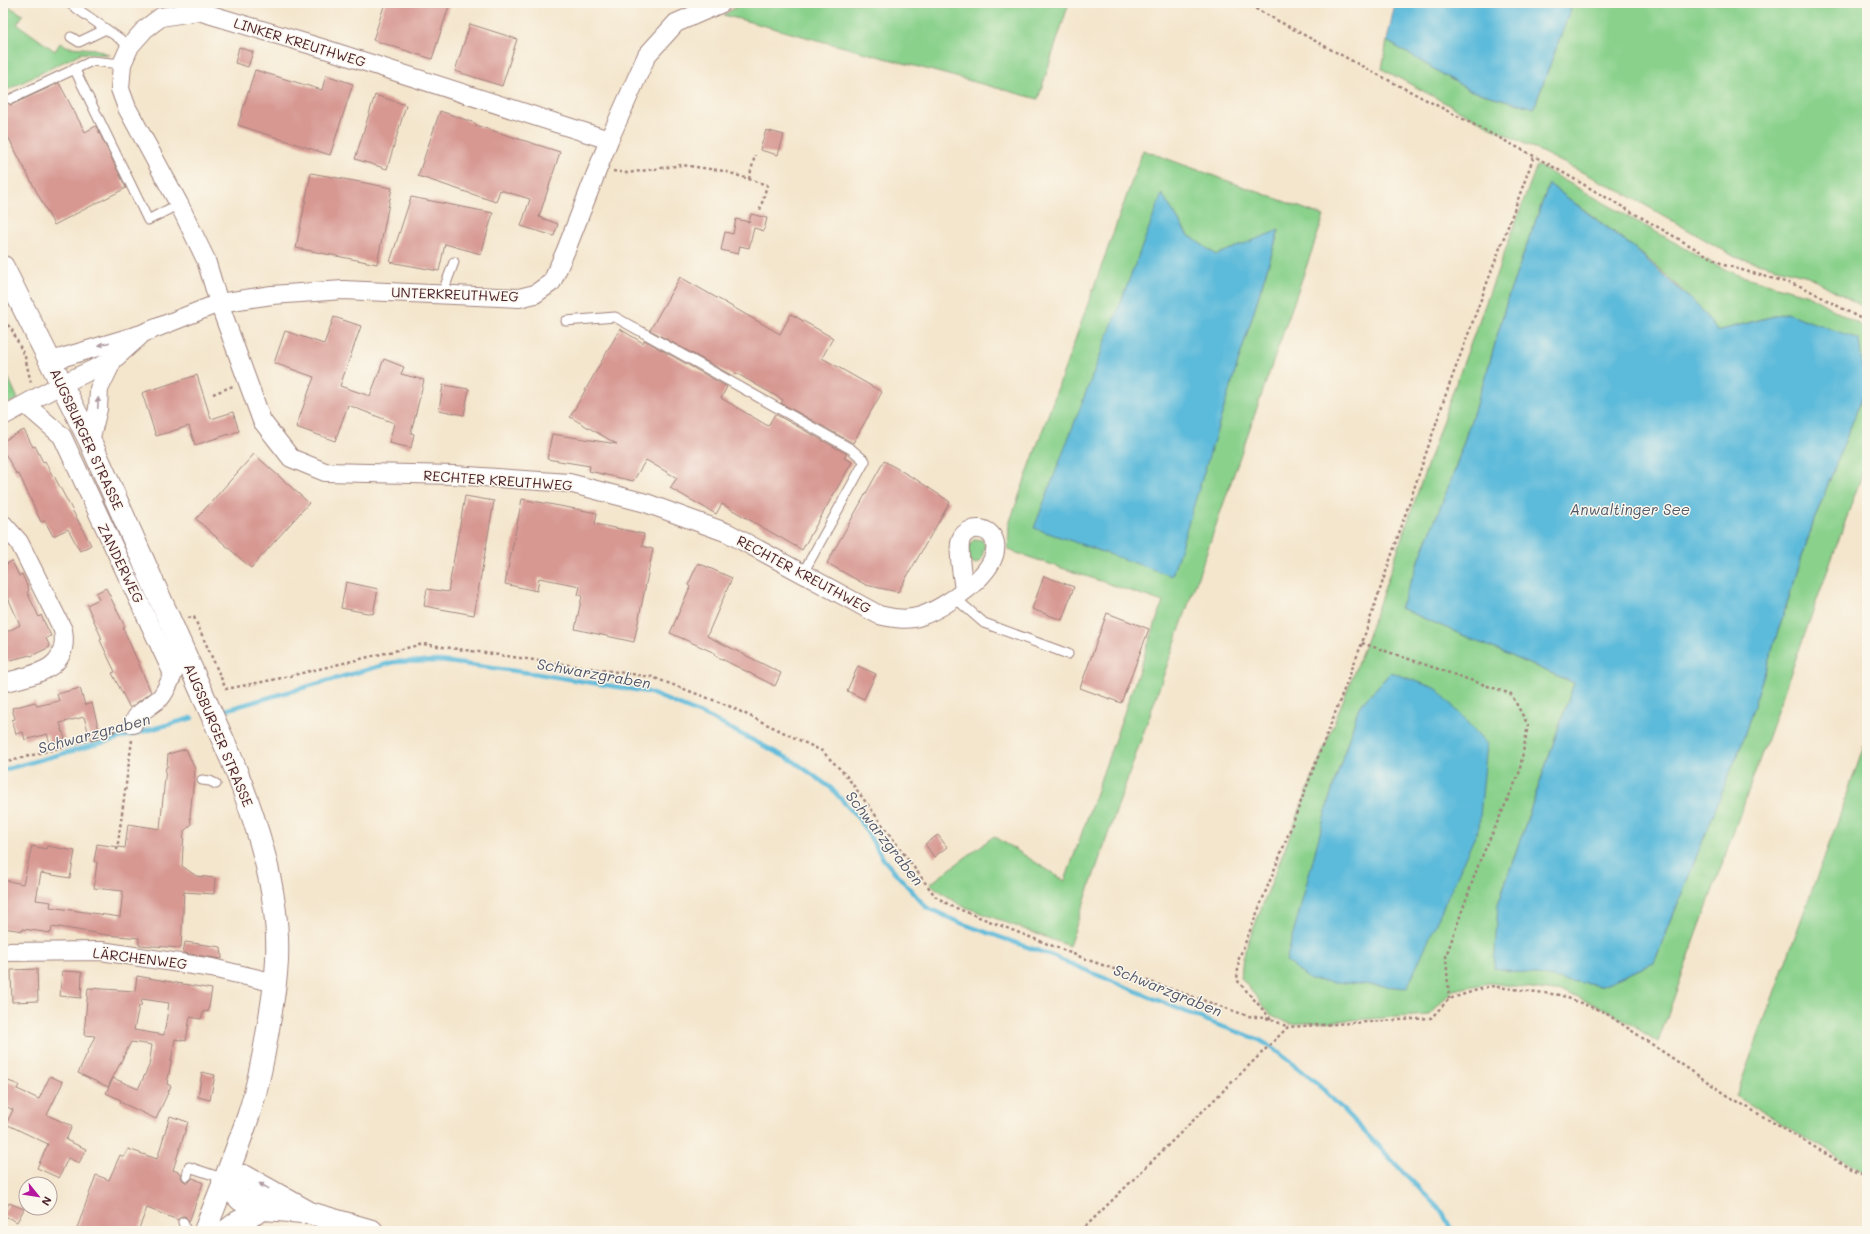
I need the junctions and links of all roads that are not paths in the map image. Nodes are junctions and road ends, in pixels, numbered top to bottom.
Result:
1 (69, 3) edge
2 (722, 3) edge
3 (106, 29) junction
4 (71, 37) dead end
5 (130, 46) junction
6 (122, 64) junction
7 (74, 68) junction
8 (11, 99) dead end
9 (609, 140) junction
10 (179, 204) junction
11 (454, 262) dead end
12 (3, 267) edge
13 (442, 294) junction
14 (219, 303) junction
15 (566, 321) dead end
16 (141, 334) junction
17 (113, 360) junction
18 (51, 361) junction
19 (62, 384) junction
20 (25, 404) junction
21 (3, 416) edge
22 (90, 441) junction
23 (3, 524) edge
24 (803, 573) junction
25 (960, 594) joint
26 (1068, 654) dead end
27 (3, 684) edge
28 (132, 732) road end
29 (202, 780) dead end
30 (216, 784) dead end
31 (3, 952) edge
32 (276, 983) junction
33 (187, 1176) dead end
34 (224, 1181) junction
35 (264, 1209) junction
36 (310, 1213) junction
37 (330, 1225) edge
38 (205, 1231) edge
39 (226, 1231) edge
40 (372, 1231) edge

1 - 3 lane
2 - 9 street, UNTERKREUTHWEG
3 - 4 lane
3 - 5 lane
5 - 6 street, LINKER KREUTHWEG
5 - 9 street, LINKER KREUTHWEG
6 - 7 lane
6 - 10 street, LINKER KREUTHWEG
7 - 8 lane
7 - 10 lane
9 - 13 street, UNTERKREUTHWEG
10 - 14 street, LINKER KREUTHWEG
11 - 13 lane
12 - 18 main road, AUGSBURGER STRASSE
13 - 14 street, UNTERKREUTHWEG
14 - 16 street, UNTERKREUTHWEG
14 - 24 street, RECHTER KREUTHWEG
15 - 24 lane
16 - 17 street, UNTERKREUTHWEG
16 -> 18 street, UNTERKREUTHWEG
17 - 19 street, UNTERKREUTHWEG
22 -> 17 street, UNTERKREUTHWEG
18 - 19 main road, AUGSBURGER STRASSE
19 - 20 street, UNTERKREUTHWEG
19 - 22 main road, AUGSBURGER STRASSE
20 - 21 street, UNTERKREUTHWEG
20 - 28 street, ZANDERWEG
22 - 32 main road, AUGSBURGER STRASSE
23 - 27 street
24 - 25 street, RECHTER KREUTHWEG
25 - 26 lane
29 - 30 lane
31 - 32 street, LÄRCHENWEG
32 - 34 main road, AUGSBURGER STRASSE
33 - 34 lane
34 - 35 main road
36 -> 34 main road
34 - 38 main road, AUGSBURGER STRASSE
35 - 36 main road
35 - 39 main road
36 - 37 main road
37 - 40 main road

